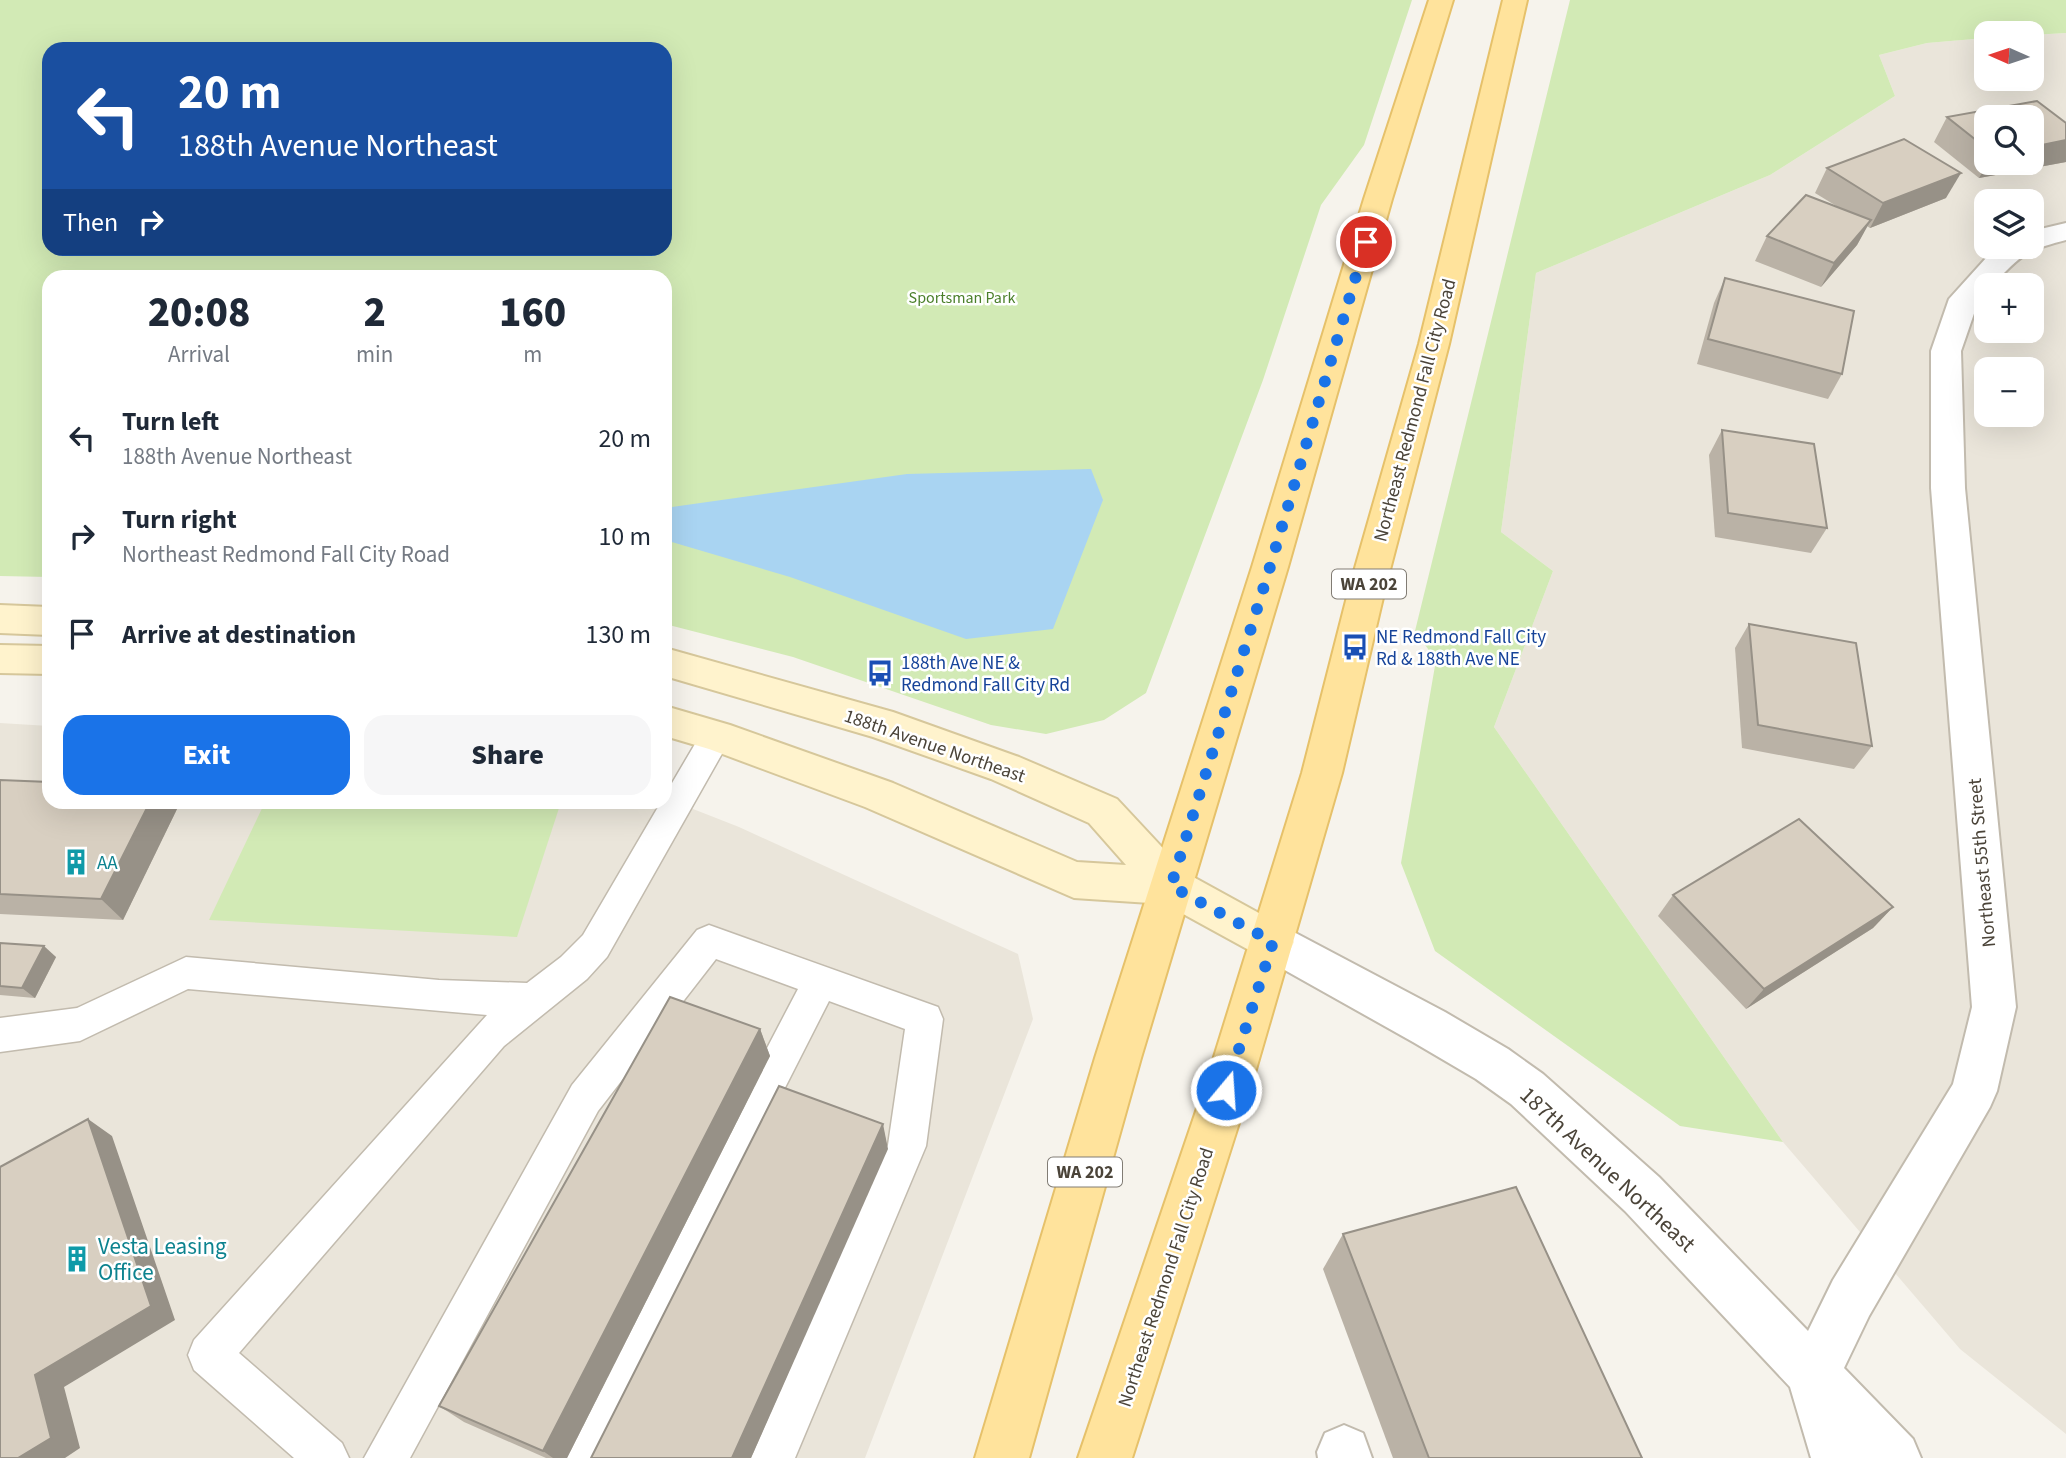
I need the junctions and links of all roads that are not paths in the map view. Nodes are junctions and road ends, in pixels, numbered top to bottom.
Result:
1 (1441, 0) edge
2 (1515, 0) edge
3 (2066, 231) edge
4 (2044, 237) edge
5 (2001, 259) edge
6 (0, 619) edge
7 (42, 621) edge
8 (0, 659) edge
9 (42, 660) edge
10 (672, 665) edge
11 (672, 723) edge
12 (716, 736) junction
13 (1171, 886) junction
14 (1273, 942) junction
15 (820, 983) junction
16 (531, 1000) junction
17 (0, 1035) edge
18 (1813, 1376) junction
19 (327, 1458) edge
20 (386, 1458) edge
21 (574, 1458) edge
22 (773, 1458) edge
23 (1002, 1458) edge
24 (1105, 1458) edge
25 (1838, 1458) edge
26 (1894, 1458) edge

1 - 13 main road, WA 202
2 - 14 main road, Northeast Redmond Fall City Road / WA 202
3 - 4 street
5 - 18 street, Northeast 55th Street
6 - 7 street
8 - 9 street
10 - 13 street, 188th Avenue Northeast
11 - 12 street, 188th Avenue Northeast
12 - 13 street, 188th Avenue Northeast
12 - 16 lane
13 - 14 street, 188th Avenue Northeast
13 - 23 main road, WA 202
14 - 18 street, 187th Avenue Northeast
14 - 24 main road, Northeast Redmond Fall City Road / WA 202
15 - 20 lane
15 - 21 lane
15 - 22 lane
16 - 17 lane
16 - 19 lane
18 - 25 street
18 - 26 street, 187th Avenue Northeast

